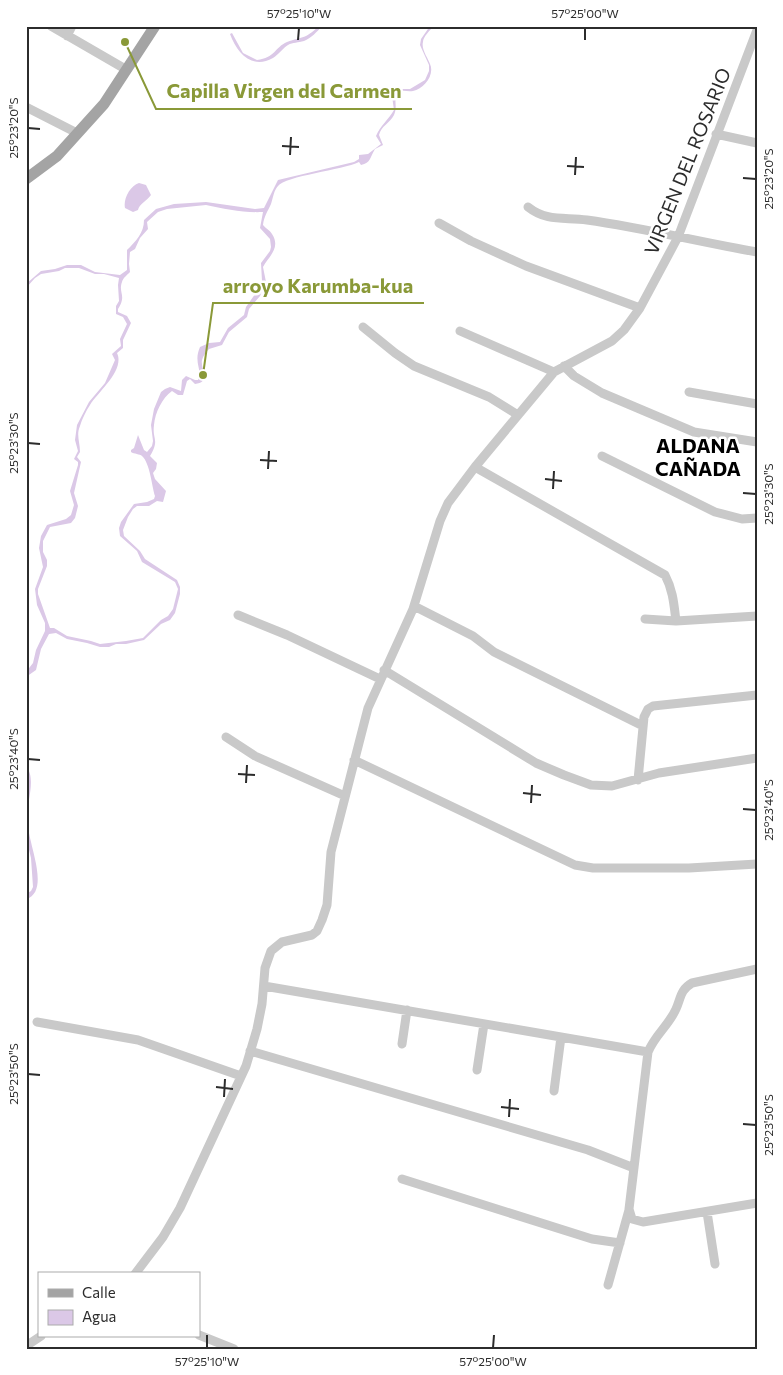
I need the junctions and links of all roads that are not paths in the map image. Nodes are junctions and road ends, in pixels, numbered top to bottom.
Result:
1 (51, 26) edge
2 (72, 26) edge
3 (155, 26) edge
4 (757, 30) edge
5 (67, 36) junction
6 (127, 70) junction
7 (26, 108) edge
8 (78, 133) junction
9 (716, 134) junction
10 (757, 143) edge
11 (26, 179) edge
12 (528, 207) dead end
13 (439, 223) dead end
14 (678, 237) junction
15 (757, 252) edge
16 (640, 308) junction
17 (363, 327) dead end
18 (460, 331) dead end
19 (564, 366) junction
20 (554, 372) junction
21 (688, 392) dead end
22 (757, 404) edge
23 (518, 415) junction
24 (757, 442) edge
25 (602, 456) dead end
26 (475, 467) junction
27 (757, 518) edge
28 (414, 606) junction
29 (238, 615) dead end
30 (757, 616) edge
31 (646, 618) dead end
32 (676, 621) junction
33 (382, 675) junction
34 (757, 695) edge
35 (643, 726) junction
36 (226, 737) dead end
37 (757, 758) edge
38 (354, 760) junction
39 (638, 780) junction
40 (345, 796) junction
41 (757, 864) edge
42 (757, 969) edge
43 (264, 986) junction
44 (407, 1010) junction
45 (37, 1022) dead end
46 (484, 1024) junction
47 (561, 1037) junction
48 (402, 1044) dead end
49 (250, 1051) junction
50 (648, 1052) junction
51 (477, 1070) dead end
52 (241, 1076) junction
53 (554, 1091) dead end
54 (634, 1168) junction
55 (402, 1179) dead end
56 (757, 1203) edge
57 (629, 1209) junction
58 (706, 1212) junction
59 (620, 1243) junction
60 (715, 1264) dead end
61 (137, 1272) edge
62 (608, 1285) dead end
63 (200, 1335) edge
64 (38, 1338) edge
65 (26, 1346) edge
66 (234, 1349) edge

1 - 5 street
2 - 5 street
3 - 6 main road
4 - 9 street, VIRGEN DEL ROSARIO
5 - 6 street
6 - 8 main road
7 - 8 street
8 - 11 main road
9 - 10 street
9 - 14 street, VIRGEN DEL ROSARIO
12 - 14 street
13 - 16 street
14 - 15 street
14 - 16 street, VIRGEN DEL ROSARIO
16 - 19 street, VIRGEN DEL ROSARIO
17 - 23 street
18 - 20 street
19 - 20 street, VIRGEN DEL ROSARIO
19 - 24 street
20 - 23 street, VIRGEN DEL ROSARIO
21 - 22 street
23 - 26 street, VIRGEN DEL ROSARIO
25 - 27 street
26 - 28 street, VIRGEN DEL ROSARIO
26 - 32 street
28 - 33 street, VIRGEN DEL ROSARIO
28 - 35 street
29 - 33 street
30 - 32 street
31 - 32 street
33 - 38 street, VIRGEN DEL ROSARIO
33 - 39 street
34 - 35 street
35 - 39 street
36 - 40 street
37 - 39 street
38 - 40 street, VIRGEN DEL ROSARIO
38 - 41 street
40 - 43 street, VIRGEN DEL ROSARIO
42 - 50 street
43 - 44 street
43 - 49 street, VIRGEN DEL ROSARIO
44 - 46 street
44 - 48 street
45 - 52 street
46 - 47 street
46 - 51 street
47 - 50 street
47 - 53 street
49 - 52 street, VIRGEN DEL ROSARIO
49 - 54 street
50 - 54 street
52 - 61 street, VIRGEN DEL ROSARIO
54 - 57 street
55 - 59 street
56 - 58 street
57 - 58 street
57 - 59 street
58 - 60 street
59 - 62 street
63 - 66 street
64 - 65 street

